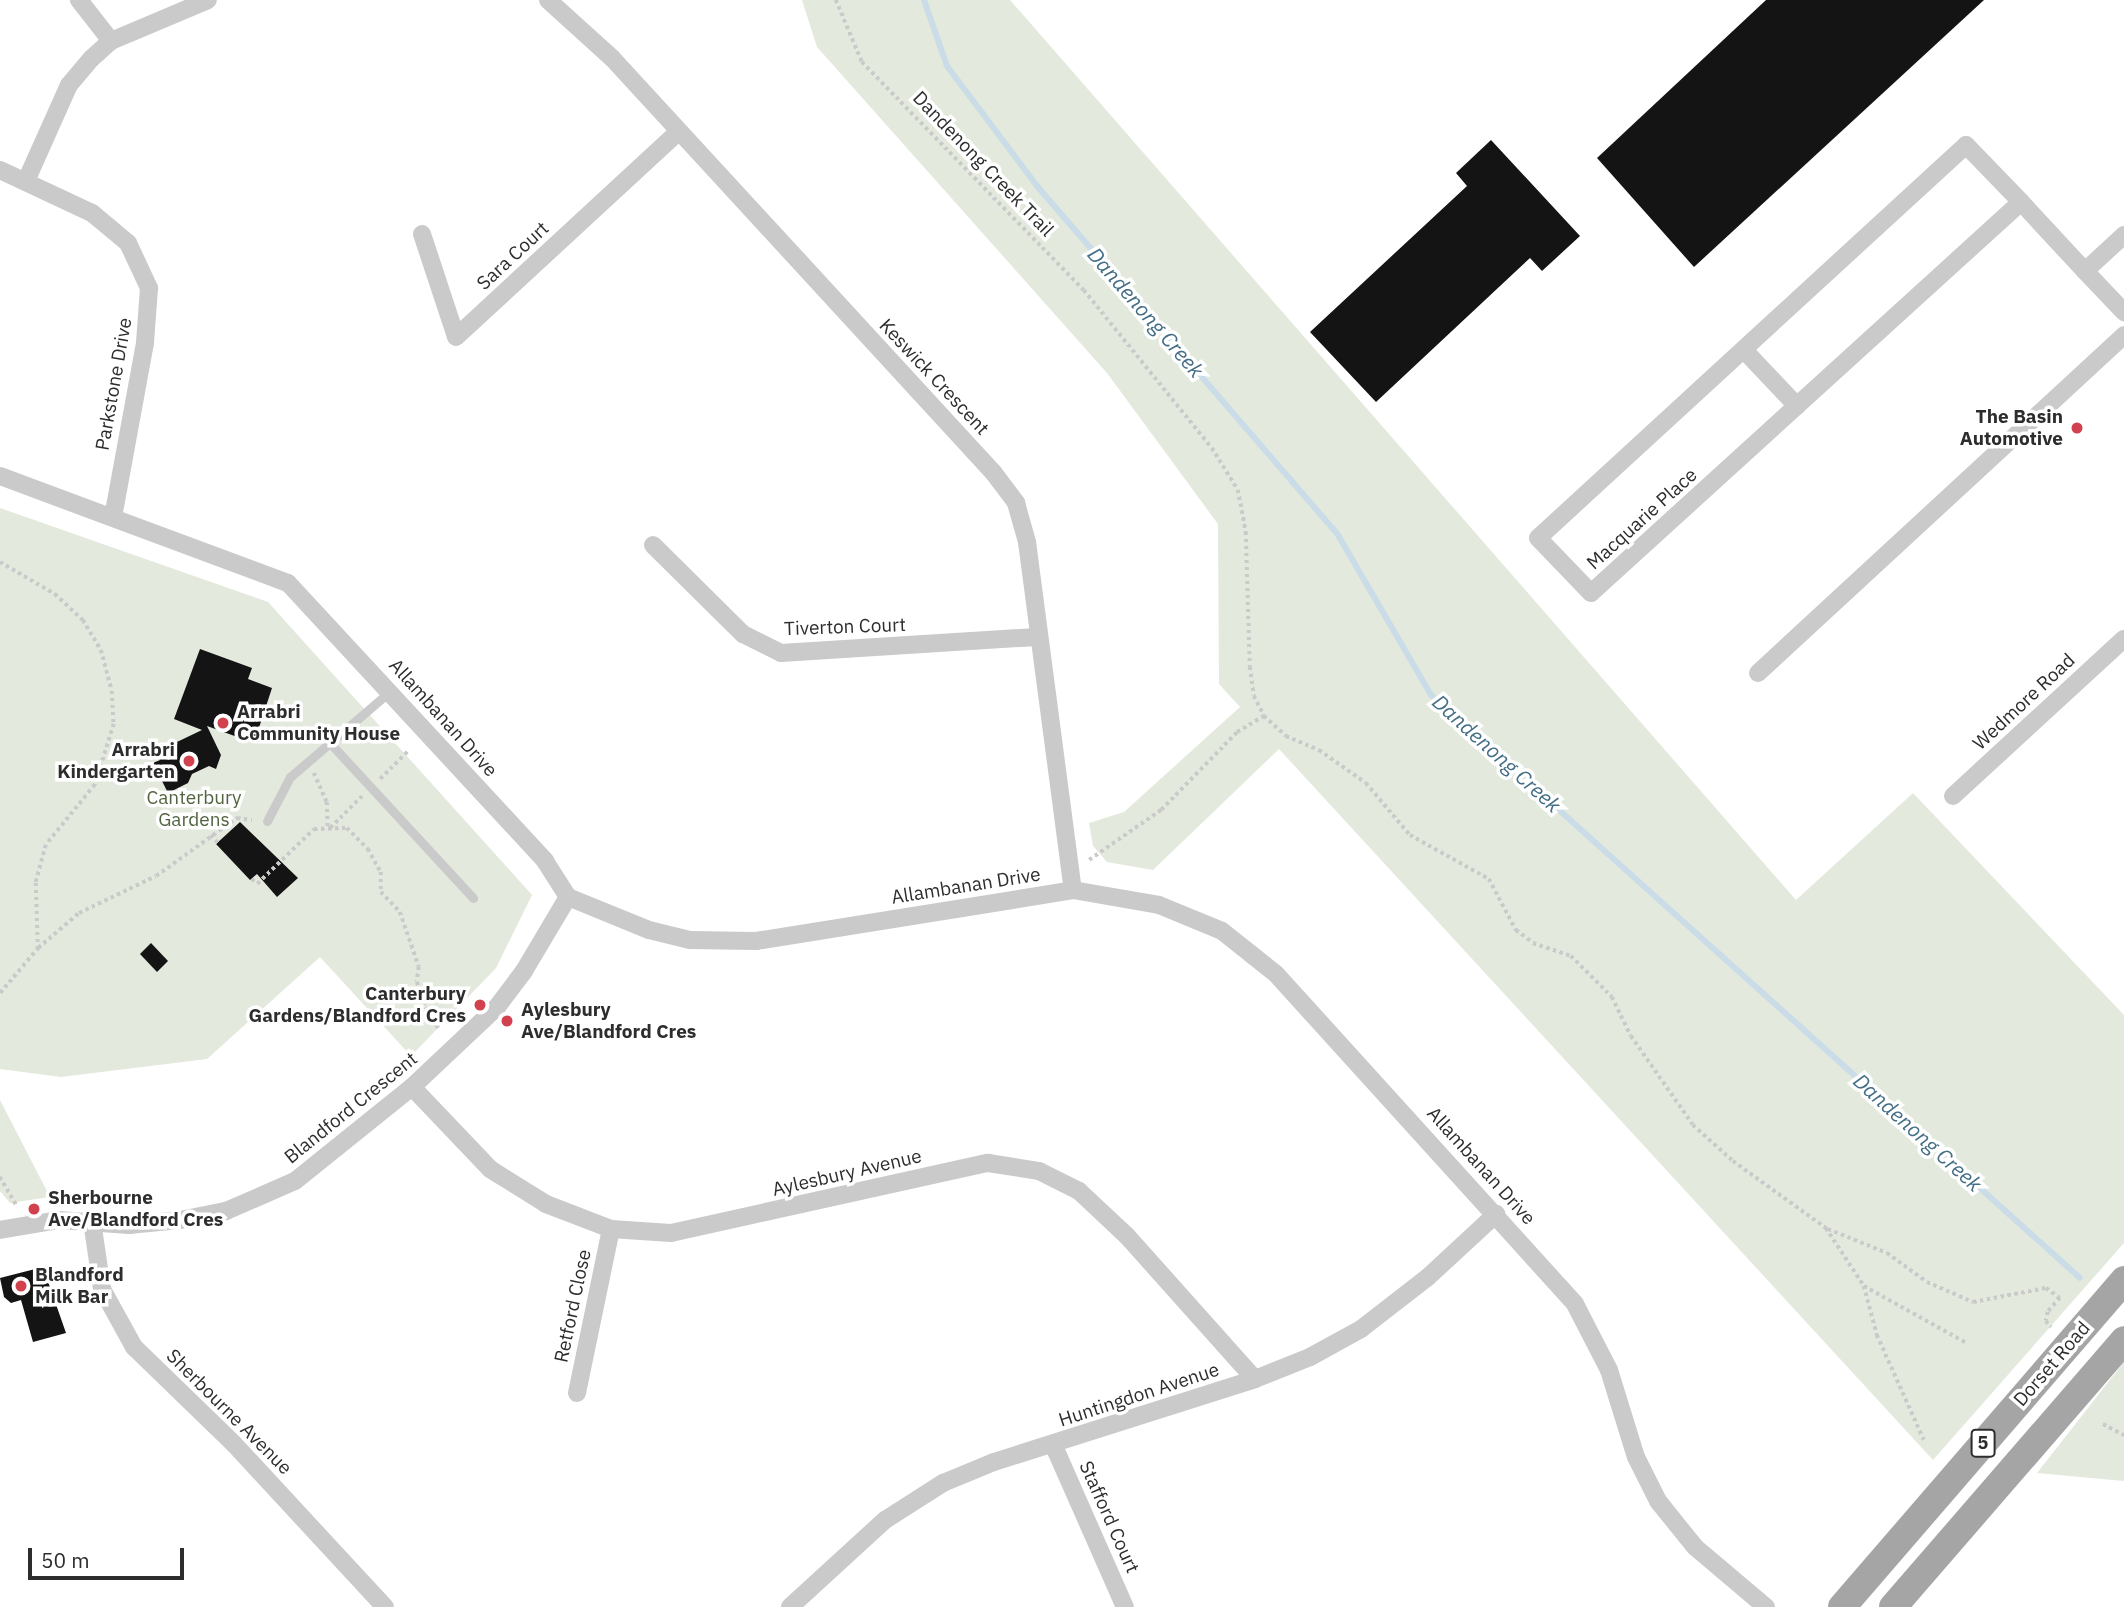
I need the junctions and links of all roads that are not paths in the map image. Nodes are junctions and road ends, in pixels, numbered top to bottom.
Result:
1 (79, 0) edge
2 (208, 0) edge
3 (552, 1) edge
4 (111, 41) junction
5 (678, 132) junction
6 (0, 170) edge
7 (26, 181) junction
8 (2021, 202) junction
9 (422, 234) dead end
10 (2124, 235) edge
11 (2085, 271) junction
12 (2124, 312) edge
13 (2124, 335) edge
14 (1744, 350) junction
15 (1797, 406) junction
16 (0, 476) edge
17 (113, 517) junction
18 (653, 545) dead end
19 (1037, 637) junction
20 (2124, 639) edge
21 (1758, 673) dead end
22 (391, 691) junction
23 (330, 743) junction
24 (1953, 796) dead end
25 (267, 821) road end
26 (1073, 890) junction
27 (568, 897) junction
28 (473, 898) dead end
29 (412, 1087) junction
30 (1496, 1214) junction
31 (92, 1221) junction
32 (611, 1229) junction
33 (0, 1230) edge
34 (2124, 1280) edge
35 (2124, 1340) edge
36 (1255, 1379) junction
37 (577, 1393) dead end
38 (1054, 1444) junction
39 (1920, 1577) junction
40 (385, 1607) edge
41 (790, 1607) edge
42 (1125, 1607) edge
43 (1766, 1607) edge
44 (1842, 1607) edge
45 (1893, 1607) edge
46 (1913, 1607) edge

1 - 4 street
2 - 4 street
3 - 5 street, Keswick Crescent
4 - 7 street
5 - 9 street, Sara Court
5 - 19 street, Keswick Crescent
6 - 7 street, Parkstone Drive
7 - 17 street, Parkstone Drive
8 - 11 street, Macquarie Place
8 - 14 street, Macquarie Place
8 - 15 street, Macquarie Place
10 - 11 street
11 - 12 street, Macquarie Place
13 - 21 street
14 - 15 street
14 - 15 street, Macquarie Place
16 - 17 street, Allambanan Drive
17 - 22 street, Allambanan Drive
18 - 19 street, Tiverton Court
19 - 26 street, Keswick Crescent
20 - 24 street, Wedmore Road
22 - 23 lane
22 - 27 street, Allambanan Drive
23 - 25 lane
23 - 28 lane
26 - 27 street, Allambanan Drive
26 - 30 street, Allambanan Drive
27 - 29 street, Blandford Crescent
29 - 31 street, Blandford Crescent
29 - 32 street, Aylesbury Avenue
30 - 36 street, Huntingdon Avenue
30 - 43 street, Allambanan Drive
31 - 33 street, Blandford Crescent
31 - 40 street, Sherbourne Avenue
32 - 36 street, Aylesbury Avenue
32 - 37 street, Retford Close
34 - 44 main road, Dorset Road / 5
35 - 39 main road, Dorset Road / 5
36 - 38 street, Huntingdon Avenue
38 - 41 street, Huntingdon Avenue
38 - 42 street, Stafford Court
39 - 45 main road, Dorset Road / 5
39 - 46 main road

